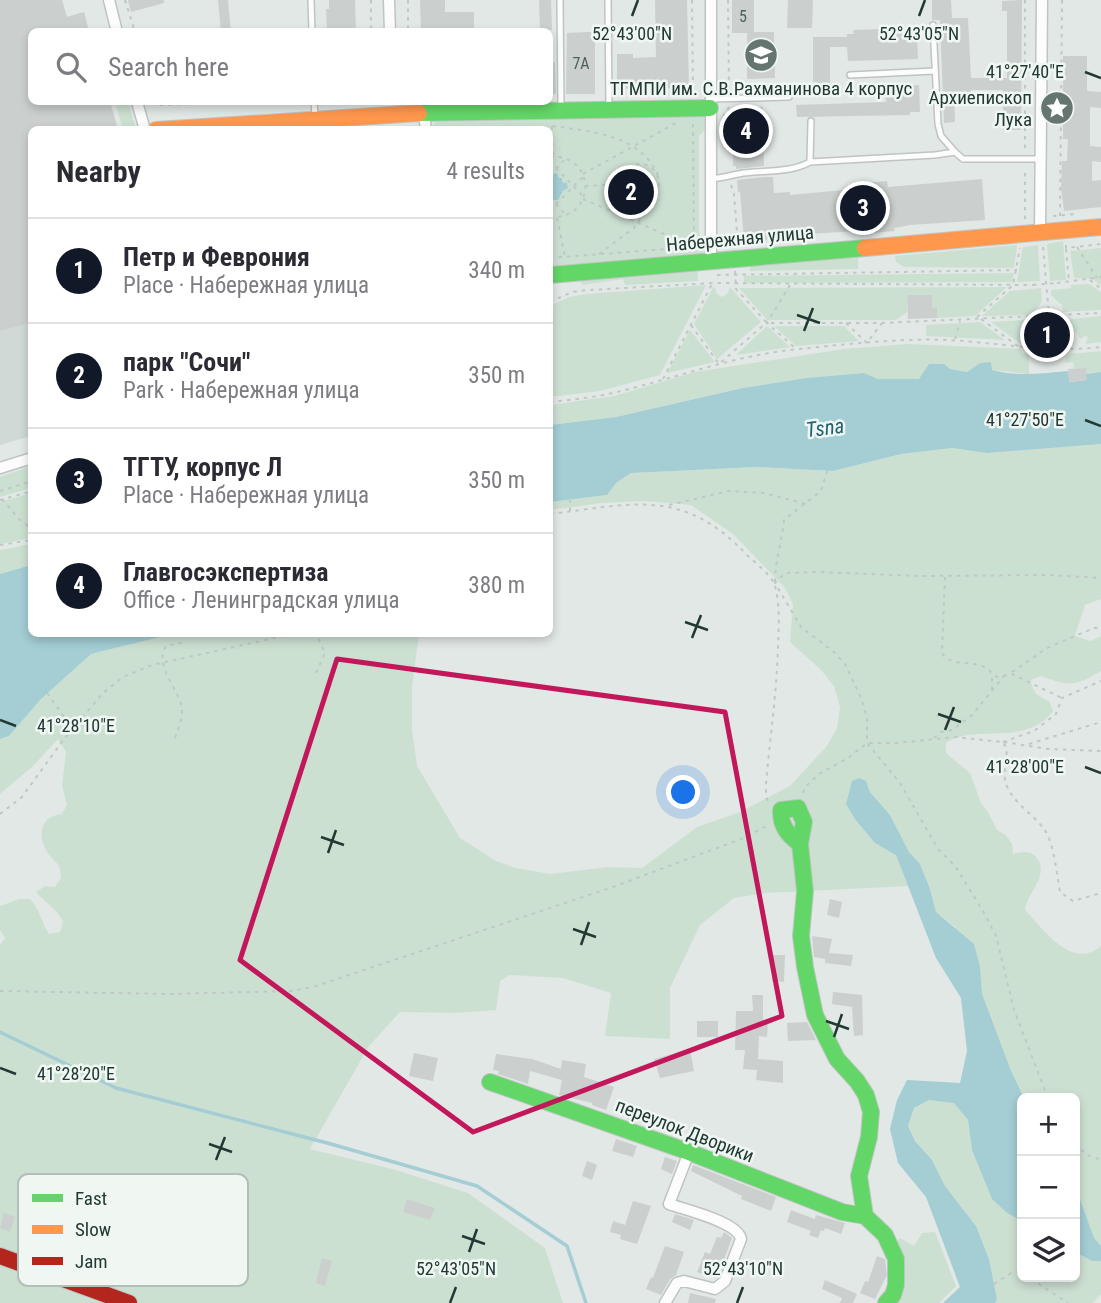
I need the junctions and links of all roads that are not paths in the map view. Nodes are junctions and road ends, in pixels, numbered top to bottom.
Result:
1 (108, 0) edge
2 (311, 0) edge
3 (389, 0) edge
4 (560, 0) edge
5 (608, 0) edge
6 (710, 0) edge
7 (1042, 0) edge
8 (933, 25) dead end
9 (116, 28) edge
10 (312, 28) edge
11 (390, 28) edge
12 (935, 71) junction
13 (850, 75) dead end
14 (789, 97) dead end
15 (138, 105) edge
16 (314, 105) edge
17 (390, 108) edge
18 (714, 108) junction
19 (610, 109) junction
20 (554, 116) junction
21 (315, 119) junction
22 (811, 121) dead end
23 (423, 124) edge
24 (144, 126) edge
25 (214, 126) edge
26 (955, 152) junction
27 (1040, 159) junction
28 (810, 162) junction
29 (710, 179) junction
30 (1040, 225) junction
31 (1101, 227) edge
32 (704, 259) junction
33 (553, 273) edge
34 (28, 459) edge
35 (0, 468) edge
36 (800, 844) junction
37 (490, 1082) dead end
38 (689, 1152) junction
39 (865, 1216) junction
40 (0, 1256) edge
41 (18, 1263) edge
42 (82, 1286) edge
43 (665, 1301) edge
44 (129, 1303) edge
45 (886, 1303) edge

1 - 9 street
2 - 10 lane
3 - 11 street
4 - 20 lane
5 - 19 lane
6 - 18 street
7 - 27 street
8 - 12 lane
12 - 13 lane
12 - 26 lane
14 - 18 lane
15 - 24 street
16 - 21 lane
17 - 21 street
17 - 23 street
18 - 19 street
18 - 29 street
19 - 20 street
20 - 23 street
21 - 25 street
22 - 28 lane
26 - 27 lane
26 - 28 lane
27 - 30 street
28 - 29 lane
29 - 32 street
30 - 31 street, Набережная улица
30 - 32 street, Набережная улица
32 - 33 street, Набережная улица
34 - 35 street
36 - 36 street
36 - 39 street
37 - 38 street, переулок Дворики
38 - 39 street, переулок Дворики
38 - 43 street
39 - 45 street
40 - 41 street
42 - 44 street

